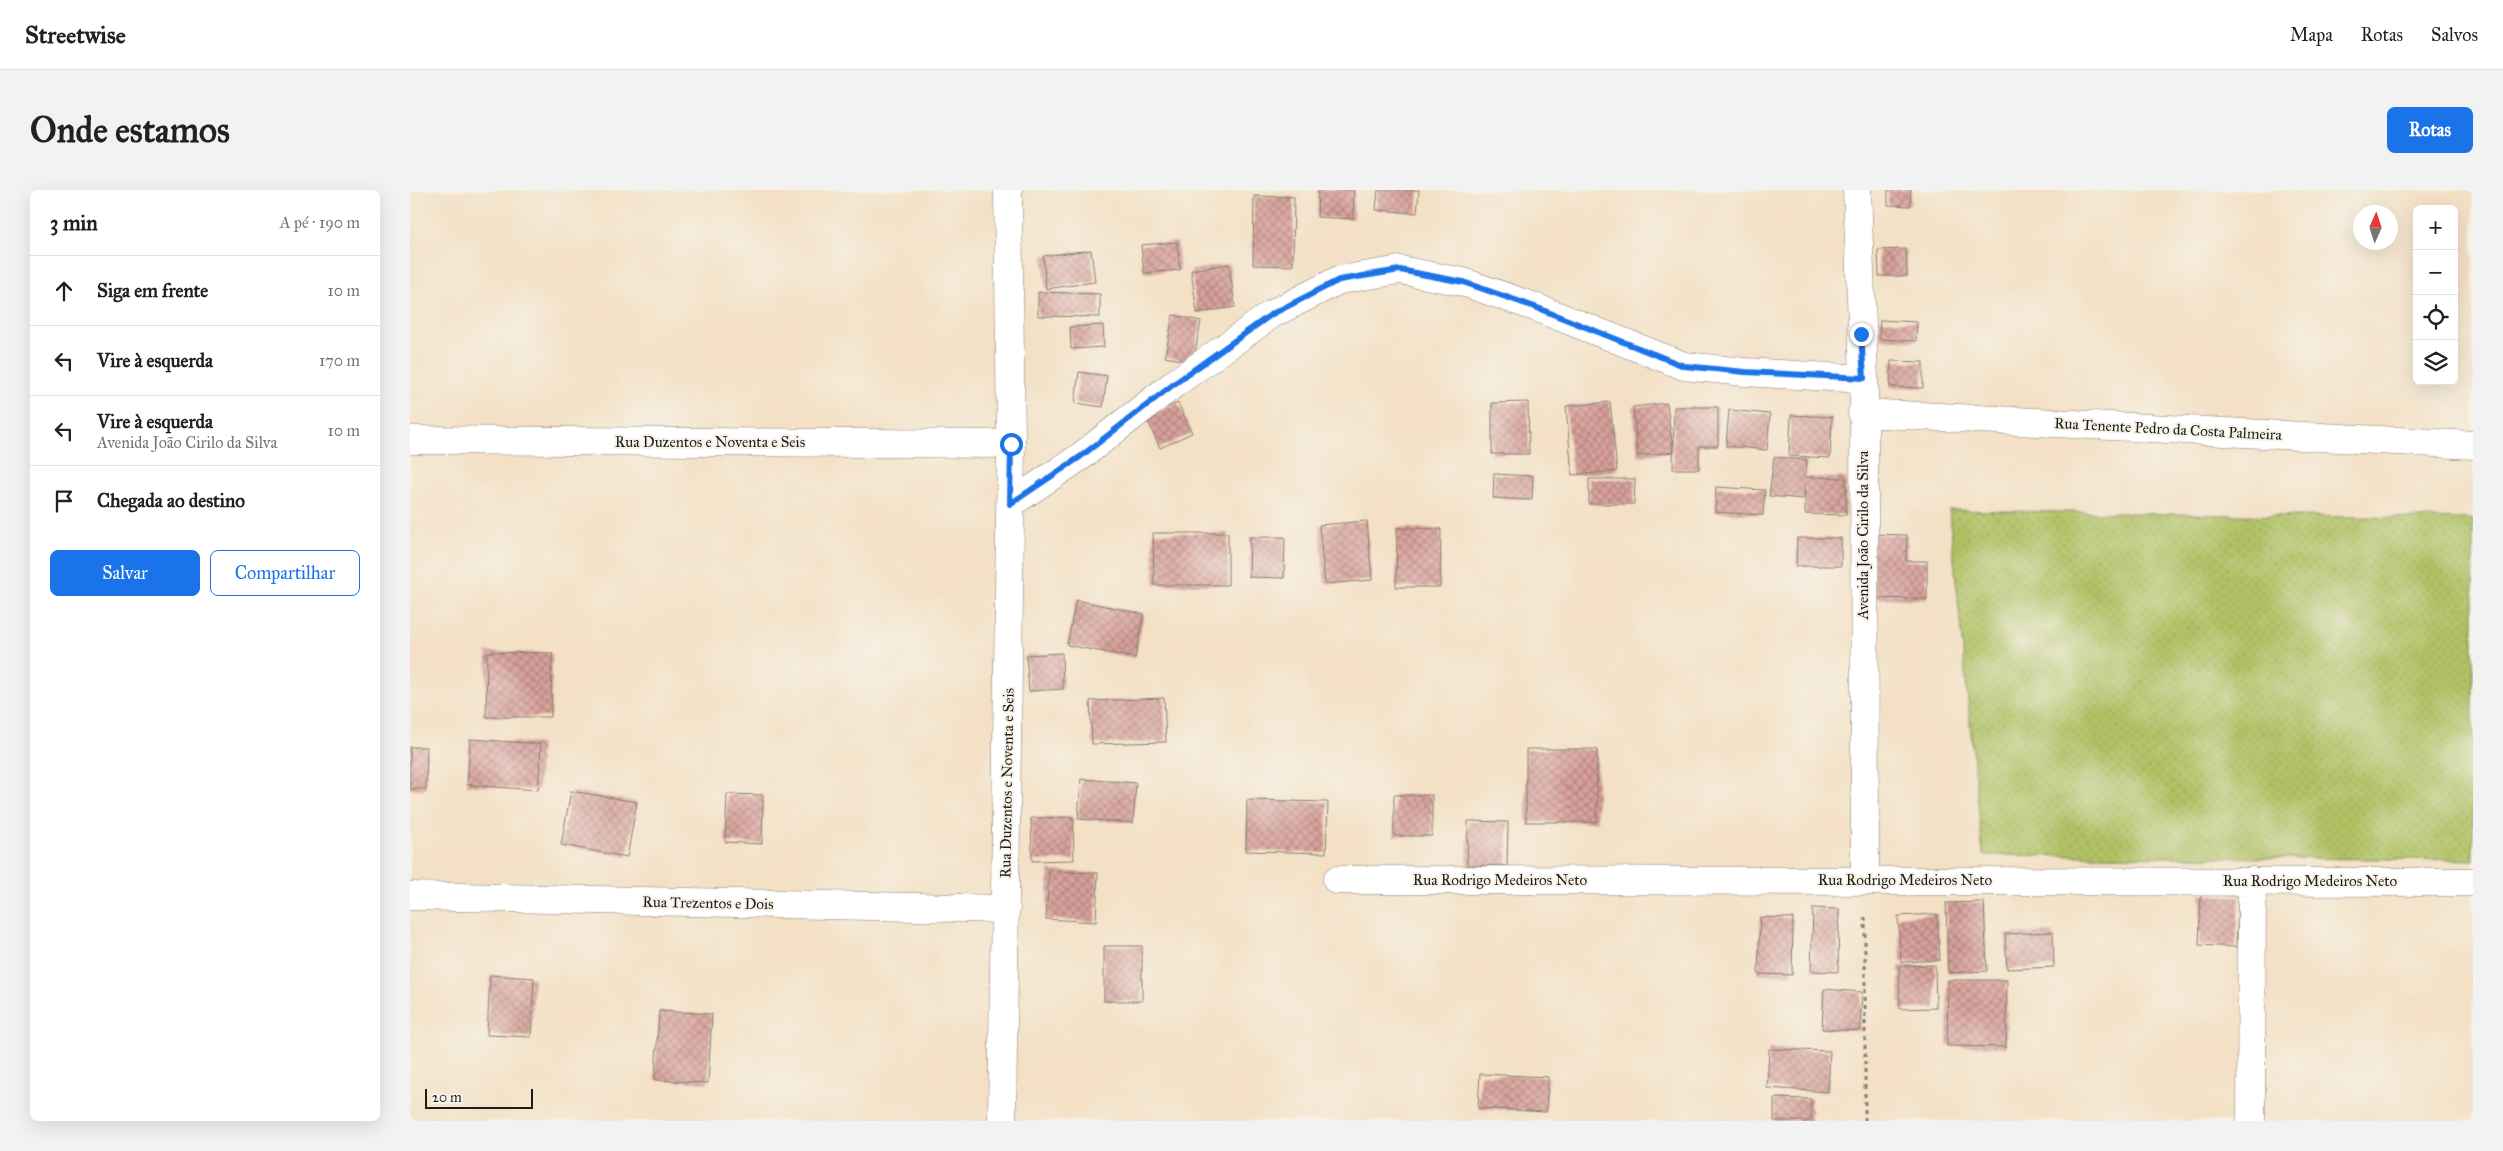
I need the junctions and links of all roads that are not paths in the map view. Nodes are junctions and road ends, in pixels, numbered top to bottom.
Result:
1 (1008, 190) edge
2 (1857, 190) edge
3 (1864, 378) junction
4 (1862, 413) junction
5 (410, 440) edge
6 (1011, 444) junction
7 (2473, 445) edge
8 (1010, 504) junction
9 (1336, 880) dead end
10 (1865, 880) junction
11 (2252, 881) junction
12 (2473, 882) edge
13 (410, 896) edge
14 (1006, 910) junction
15 (1002, 1121) edge
16 (2251, 1121) edge

1 - 6 street, Rua Duzentos e Noventa e Seis
2 - 3 street, Avenida João Cirilo da Silva
3 - 4 street, Avenida João Cirilo da Silva
3 - 8 street
4 - 7 street, Rua Tenente Pedro da Costa Palmeira
4 - 10 street, Avenida João Cirilo da Silva
5 - 6 street, Rua Duzentos e Noventa e Seis
6 - 8 street, Rua Duzentos e Noventa e Seis
8 - 14 street, Rua Duzentos e Noventa e Seis
9 - 10 street, Rua Rodrigo Medeiros Neto
10 - 11 street, Rua Rodrigo Medeiros Neto
11 - 12 street, Rua Rodrigo Medeiros Neto
11 - 16 street
13 - 14 street, Rua Trezentos e Dois
14 - 15 street, Rua Duzentos e Noventa e Seis

